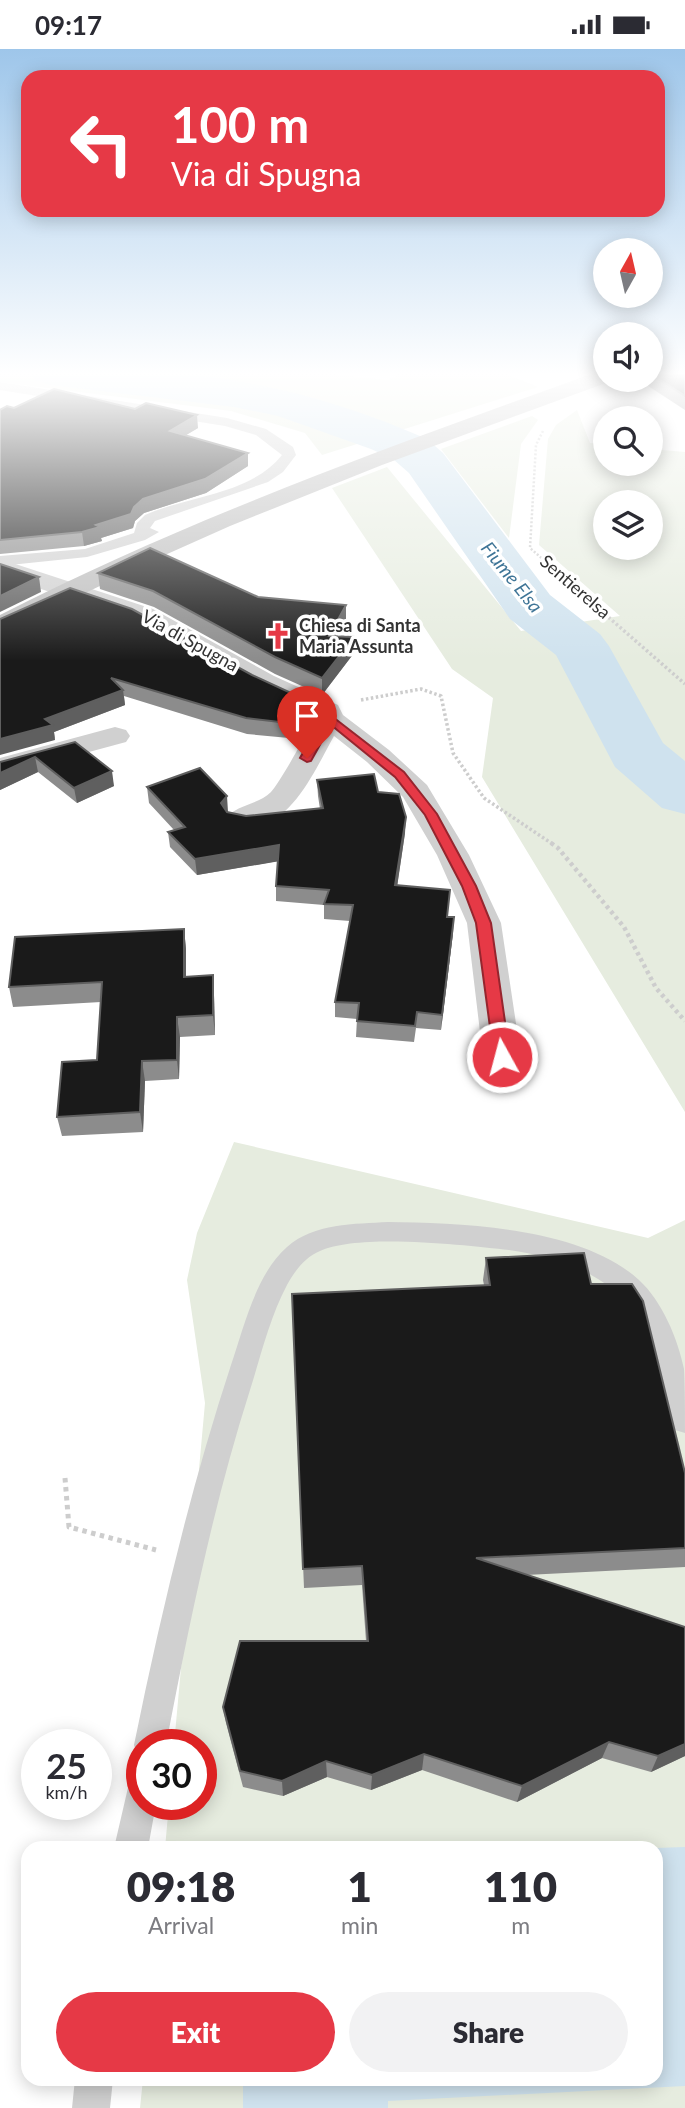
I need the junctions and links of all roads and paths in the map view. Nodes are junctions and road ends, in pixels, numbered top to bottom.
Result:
1 (277, 468) edge
2 (356, 468) edge
3 (535, 468) edge
4 (262, 504) junction
5 (140, 537) junction
6 (0, 561) edge
7 (0, 568) edge
8 (69, 588) junction
9 (0, 626) edge
10 (685, 684) edge
11 (326, 712) junction
12 (115, 736) dead end
13 (0, 767) edge
14 (242, 819) edge
15 (685, 1021) edge
16 (502, 1057) dead end
17 (685, 1421) edge
18 (65, 1478) dead end
19 (152, 1562) dead end
20 (153, 1729) edge
21 (136, 1820) edge
22 (132, 1841) edge
23 (93, 2086) edge
24 (91, 2108) edge

1 - 5 lane
2 - 4 main road
3 - 10 path, Sentierelsa
4 - 5 lane
4 - 8 main road
5 - 6 lane
7 - 8 street, Via di Spugna
8 - 9 main road
8 - 11 street, Via di Spugna
11 - 14 street
11 - 15 path
11 - 16 street, Via di Spugna
12 - 13 street
17 - 20 lane
18 - 19 path
21 - 22 lane
23 - 24 lane

